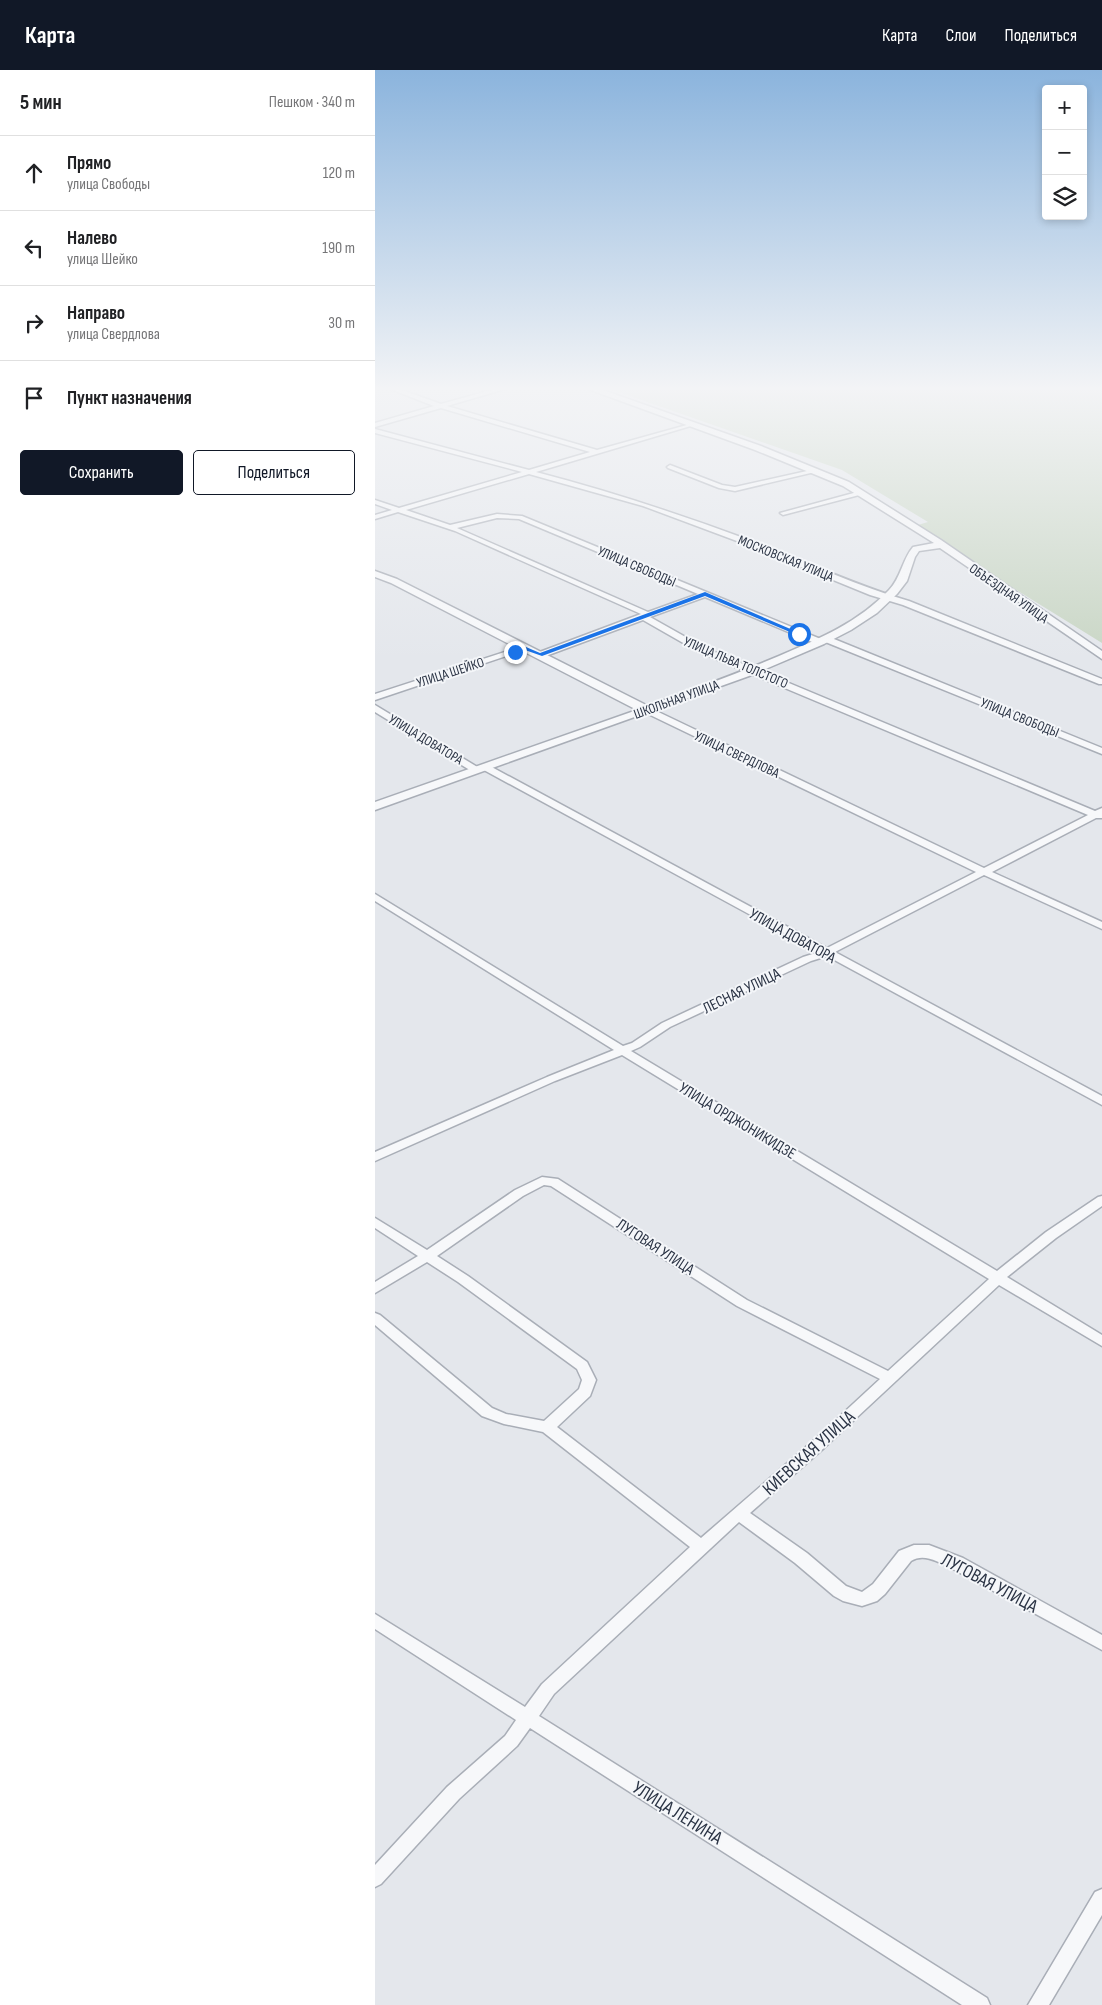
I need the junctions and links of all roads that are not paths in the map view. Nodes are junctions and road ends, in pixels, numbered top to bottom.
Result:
1 (504, 479) edge
2 (554, 479) edge
3 (701, 479) edge
4 (778, 479) edge
5 (833, 479) edge
6 (861, 493) junction
7 (375, 502) edge
8 (401, 510) junction
9 (783, 513) dead end
10 (375, 517) edge
11 (451, 528) junction
12 (941, 544) junction
13 (375, 574) edge
14 (705, 594) junction
15 (888, 598) junction
16 (645, 615) junction
17 (823, 641) junction
18 (526, 648) junction
19 (540, 655) junction
20 (1102, 656) edge
21 (754, 670) junction
22 (1102, 682) edge
23 (375, 696) edge
24 (375, 708) edge
25 (647, 710) junction
26 (1102, 751) edge
27 (481, 769) junction
28 (375, 806) edge
29 (1100, 814) edge
30 (984, 872) junction
31 (375, 897) edge
32 (1102, 926) edge
33 (826, 953) junction
34 (622, 1050) junction
35 (1102, 1101) edge
36 (375, 1157) edge
37 (1102, 1200) edge
38 (375, 1222) edge
39 (429, 1255) junction
40 (998, 1278) junction
41 (375, 1288) edge
42 (375, 1318) edge
43 (1102, 1341) edge
44 (889, 1378) junction
45 (547, 1427) junction
46 (739, 1514) junction
47 (701, 1547) junction
48 (375, 1621) edge
49 (1102, 1643) edge
50 (526, 1718) junction
51 (375, 1878) edge
52 (1102, 1898) edge
53 (980, 2005) edge
54 (1038, 2005) edge

1 - 8 street
2 - 15 street, МОСКОВСКАЯ УЛИЦА
3 - 4 street
5 - 6 street, ОБЪЕЗДНАЯ УЛИЦА
6 - 9 street
6 - 12 street, ОБЪЕЗДНАЯ УЛИЦА
7 - 8 street, УЛИЦА ЛЬВА ТОЛСТОГО
8 - 10 street
8 - 11 street, УЛИЦА ЛЬВА ТОЛСТОГО
11 - 14 street, УЛИЦА СВОБОДЫ
11 - 16 street, УЛИЦА ЛЬВА ТОЛСТОГО
12 - 15 street, ШКОЛЬНАЯ УЛИЦА
12 - 20 street, ОБЪЕЗДНАЯ УЛИЦА
13 - 18 street, УЛИЦА СВЕРДЛОВА
14 - 16 street
14 - 17 street, УЛИЦА СВОБОДЫ
15 - 17 street, ШКОЛЬНАЯ УЛИЦА
15 - 22 street, МОСКОВСКАЯ УЛИЦА
16 - 19 street
16 - 21 street, УЛИЦА ЛЬВА ТОЛСТОГО
17 - 21 street, ШКОЛЬНАЯ УЛИЦА
17 - 26 street, УЛИЦА СВОБОДЫ
18 - 19 street, УЛИЦА СВЕРДЛОВА
18 - 23 street, УЛИЦА ШЕЙКО
19 - 25 street, УЛИЦА СВЕРДЛОВА
21 - 25 street, ШКОЛЬНАЯ УЛИЦА
21 - 29 street, УЛИЦА ЛЬВА ТОЛСТОГО
24 - 27 street, УЛИЦА ДОВАТОРА
25 - 27 street, ШКОЛЬНАЯ УЛИЦА
25 - 30 street, УЛИЦА СВЕРДЛОВА
27 - 28 street, ШКОЛЬНАЯ УЛИЦА
27 - 33 street, УЛИЦА ДОВАТОРА
29 - 30 street, ЛЕСНАЯ УЛИЦА
30 - 32 street, УЛИЦА СВЕРДЛОВА
30 - 33 street, ЛЕСНАЯ УЛИЦА
31 - 34 street, УЛИЦА ОРДЖОНИКИДЗЕ
33 - 34 street, ЛЕСНАЯ УЛИЦА
33 - 35 street, УЛИЦА ДОВАТОРА
34 - 36 street, ЛЕСНАЯ УЛИЦА
34 - 40 street, УЛИЦА ОРДЖОНИКИДЗЕ
37 - 40 street, КИЕВСКАЯ УЛИЦА
38 - 39 street
39 - 41 street, ЛУГОВАЯ УЛИЦА
39 - 44 street, ЛУГОВАЯ УЛИЦА
39 - 45 street
40 - 43 street, УЛИЦА ОРДЖОНИКИДЗЕ
40 - 44 street, КИЕВСКАЯ УЛИЦА
42 - 45 street
44 - 46 street, КИЕВСКАЯ УЛИЦА
45 - 47 street
46 - 47 street, КИЕВСКАЯ УЛИЦА
46 - 49 street, ЛУГОВАЯ УЛИЦА
47 - 50 street, КИЕВСКАЯ УЛИЦА
48 - 50 street, УЛИЦА ЛЕНИНА
50 - 51 street, КИЕВСКАЯ УЛИЦА
50 - 53 street, УЛИЦА ЛЕНИНА
52 - 54 street

